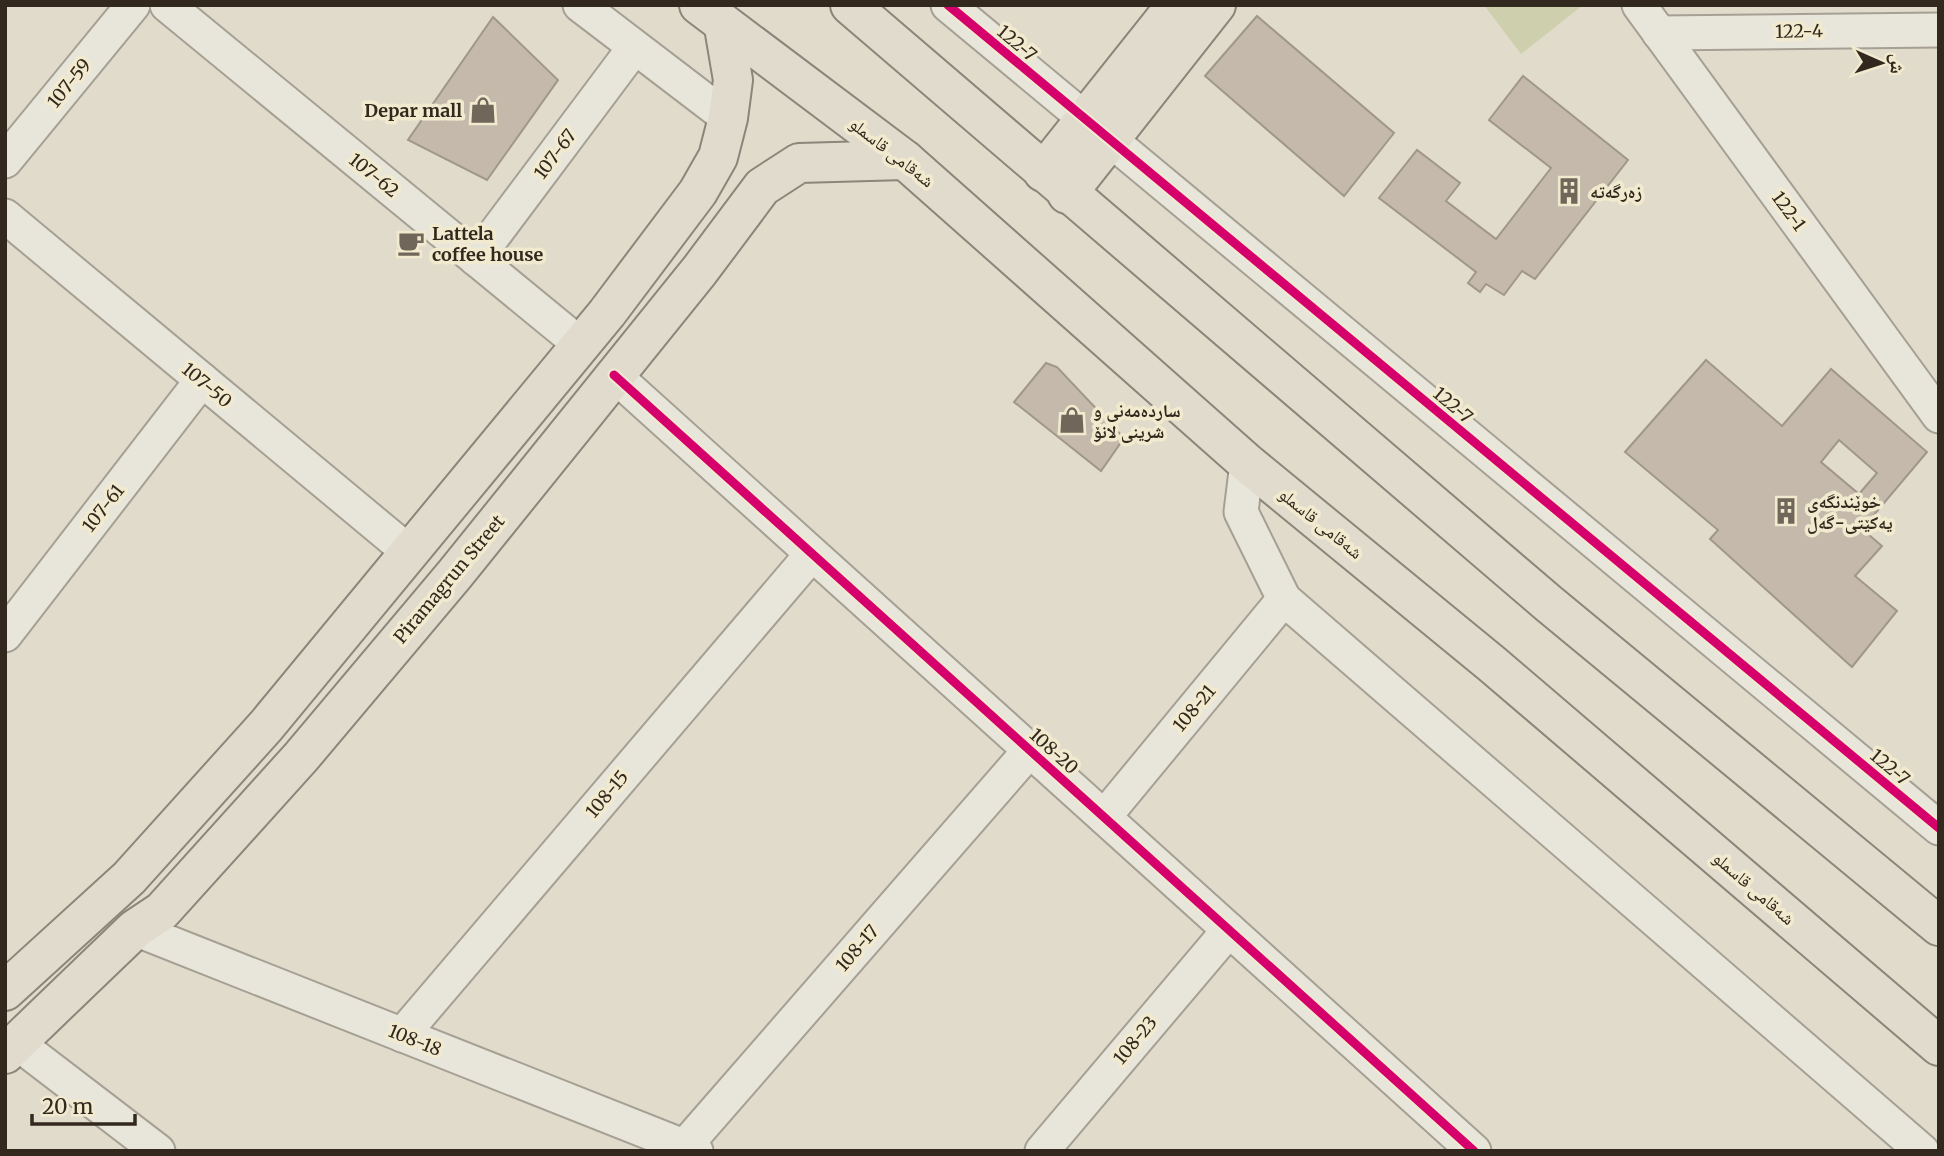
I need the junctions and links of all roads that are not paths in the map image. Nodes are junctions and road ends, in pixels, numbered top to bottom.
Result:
1 (133, 5) edge
2 (167, 5) edge
3 (580, 5) edge
4 (850, 5) edge
5 (948, 5) edge
6 (1176, 5) edge
7 (1216, 5) edge
8 (1639, 5) edge
9 (711, 16) edge
10 (1939, 30) edge
11 (1659, 33) junction
12 (634, 48) junction
13 (728, 118) junction
14 (1096, 131) junction
15 (905, 160) junction
16 (5, 161) edge
17 (1055, 183) junction
18 (7, 220) edge
19 (476, 259) junction
20 (580, 345) junction
21 (614, 375) junction
22 (202, 380) junction
23 (1939, 416) edge
24 (1247, 463) junction
25 (410, 553) junction
26 (812, 554) junction
27 (1284, 599) junction
28 (5, 635) edge
29 (1030, 751) junction
30 (1104, 817) junction
31 (1939, 828) edge
32 (1939, 926) edge
33 (135, 929) junction
34 (1228, 930) junction
35 (5, 991) edge
36 (402, 1035) junction
37 (1939, 1046) edge
38 (11, 1048) edge
39 (1907, 1146) edge
40 (691, 1148) edge
41 (158, 1151) edge
42 (1042, 1151) edge
43 (1474, 1151) edge

1 - 16 street, 107-59
2 - 19 street, 107-62
3 - 12 street
4 - 17 main road
5 - 14 street, 122-7
6 - 14 main road
7 - 14 main road
8 - 11 street, 122-1
9 - 13 main road
9 - 15 main road, شەقامی قاسملو
10 - 11 street, 122-4
11 - 23 street, 122-1
12 - 13 street
12 - 19 street, 107-67
13 - 20 main road
14 - 17 main road
14 - 31 street, 122-7
15 - 21 main road, Piramagrun Street
15 - 24 main road, شەقامی قاسملو
17 - 32 main road
18 - 22 street, 107-50
19 - 20 street, 107-62
20 - 25 main road
21 - 26 street, 108-20
21 - 33 main road, Piramagrun Street
22 - 25 street, 107-50
22 - 28 street, 107-61
24 - 27 street
24 - 37 main road, شەقامی قاسملو
25 - 35 main road
26 - 29 street, 108-20
26 - 36 street, 108-15
27 - 30 street, 108-21
27 - 39 street
29 - 30 street, 108-20
29 - 40 street, 108-17
30 - 34 street, 108-20
33 - 36 street, 108-18
33 - 38 main road, Piramagrun Street
34 - 42 street, 108-23
34 - 43 street, 108-20
36 - 40 street, 108-18
38 - 41 street

